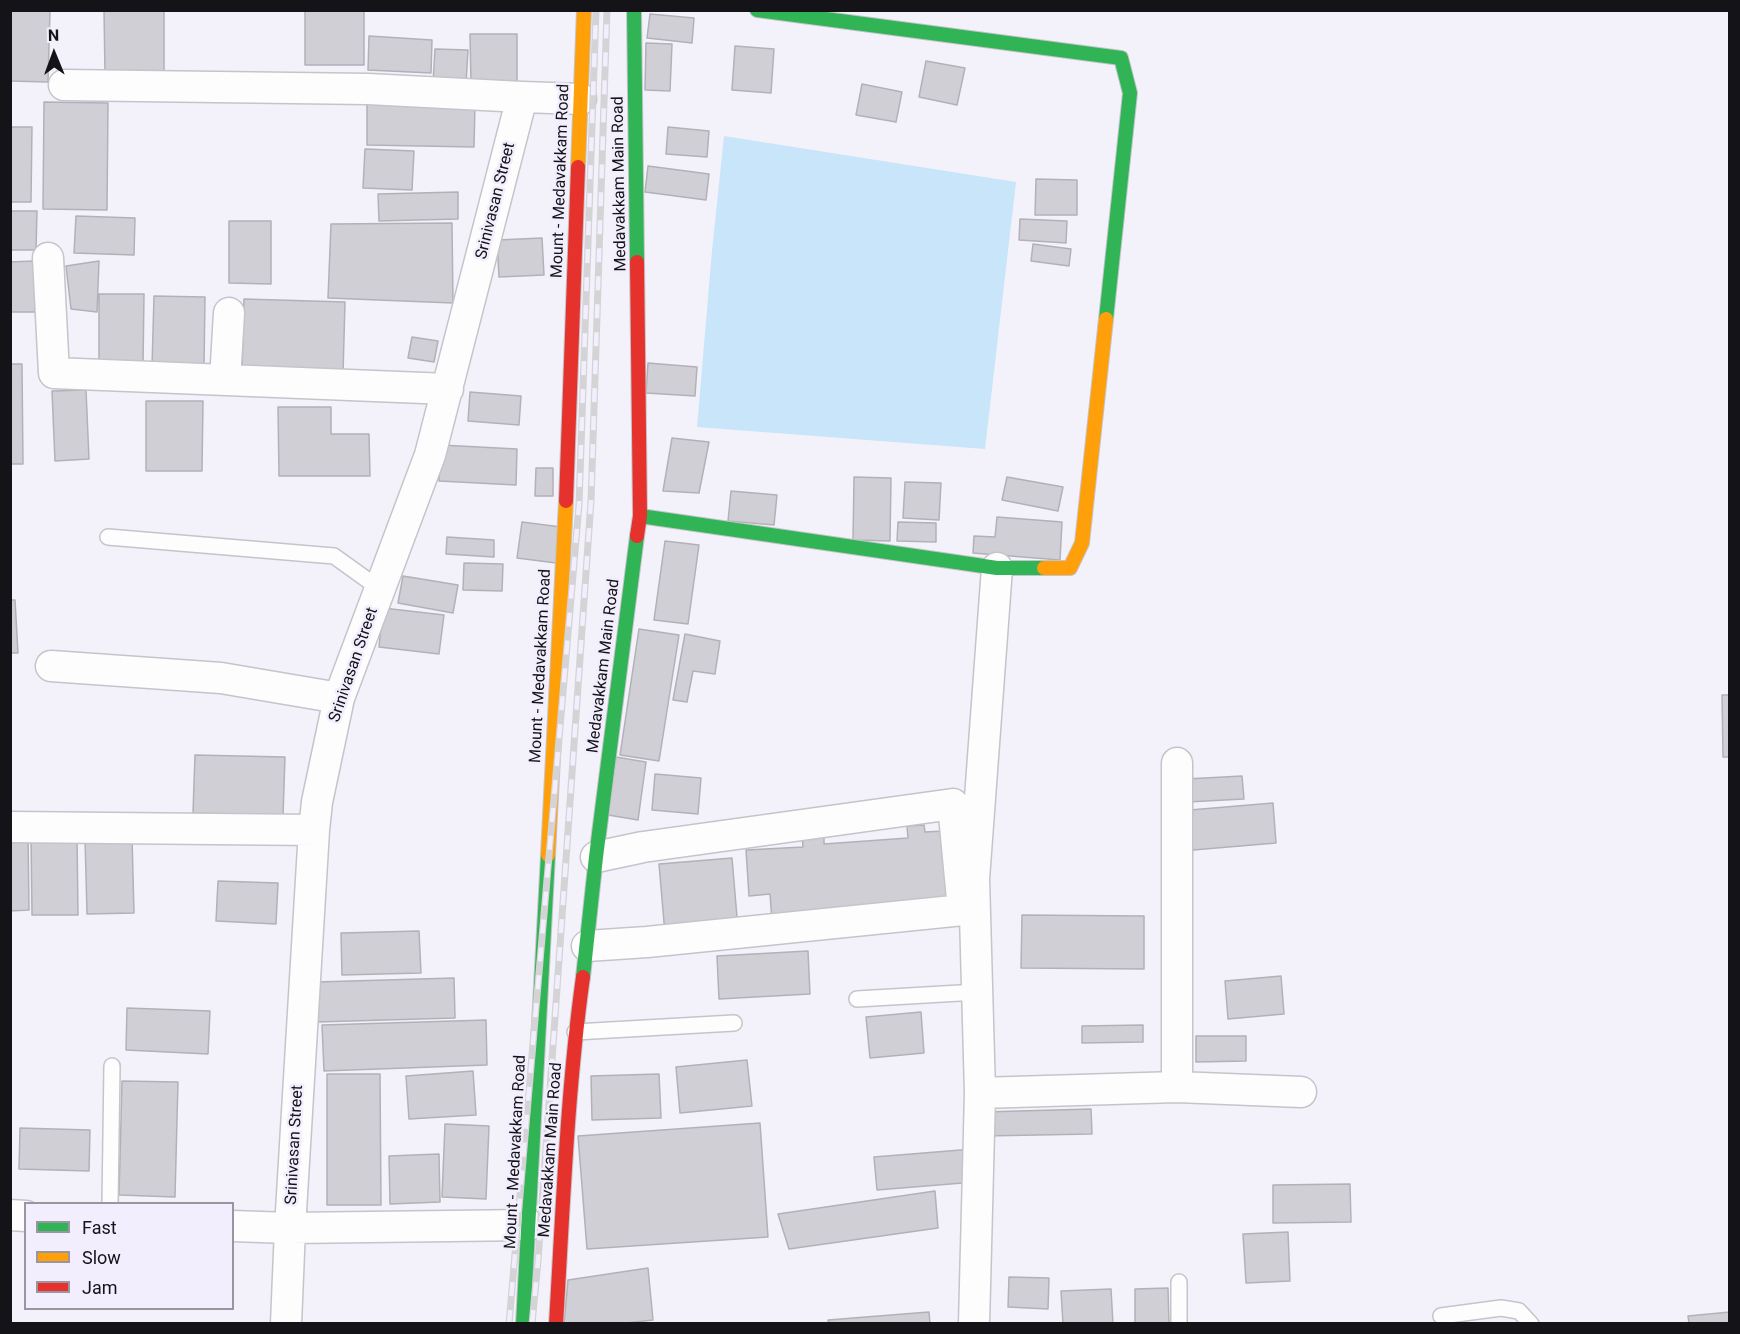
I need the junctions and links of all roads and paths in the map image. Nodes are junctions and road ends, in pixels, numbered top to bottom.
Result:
1 (584, 10) edge
2 (634, 10) edge
3 (757, 10) edge
4 (64, 85) dead end
5 (522, 97) junction
6 (581, 99) junction
7 (48, 258) dead end
8 (229, 313) dead end
9 (225, 380) junction
10 (448, 388) junction
11 (640, 516) junction
12 (108, 537) dead end
13 (997, 568) junction
14 (380, 589) junction
15 (51, 666) dead end
16 (339, 698) junction
17 (1178, 763) dead end
18 (10, 827) edge
19 (314, 830) junction
20 (596, 857) junction
21 (587, 946) junction
22 (977, 992) junction
23 (857, 999) dead end
24 (734, 1023) dead end
25 (575, 1032) junction
26 (112, 1066) dead end
27 (1177, 1087) junction
28 (1301, 1092) dead end
29 (980, 1093) junction
30 (110, 1202) edge
31 (529, 1225) junction
32 (234, 1226) edge
33 (290, 1228) junction
34 (1179, 1282) dead end
35 (1441, 1316) dead end
36 (286, 1323) edge
37 (523, 1323) edge
38 (556, 1323) edge
39 (974, 1323) edge
40 (1179, 1323) edge
41 (1531, 1323) edge

1 - 6 main road, Mount - Medavakkam Road
2 - 11 main road, Medavakkam Main Road
3 - 13 main road
4 - 5 street
5 - 6 street
5 - 10 street, Srinivasan Street
6 - 31 main road, Mount - Medavakkam Road
7 - 9 street
8 - 9 street
9 - 10 street
10 - 14 street, Srinivasan Street
11 - 13 main road
11 - 20 main road, Medavakkam Main Road
12 - 14 lane
13 - 22 street
14 - 16 street, Srinivasan Street
15 - 16 street
16 - 19 street, Srinivasan Street
17 - 27 street
18 - 19 street
19 - 33 street, Srinivasan Street
20 - 21 main road, Medavakkam Main Road
20 - 21 street
21 - 25 main road, Medavakkam Main Road
22 - 23 lane
22 - 29 street
24 - 25 lane
25 - 38 main road, Medavakkam Main Road
26 - 30 lane
27 - 28 street
27 - 29 street
29 - 39 street
31 - 33 street
31 - 37 main road, Mount - Medavakkam Road
32 - 33 street
33 - 36 street, Srinivasan Street
34 - 40 lane
35 - 41 lane

